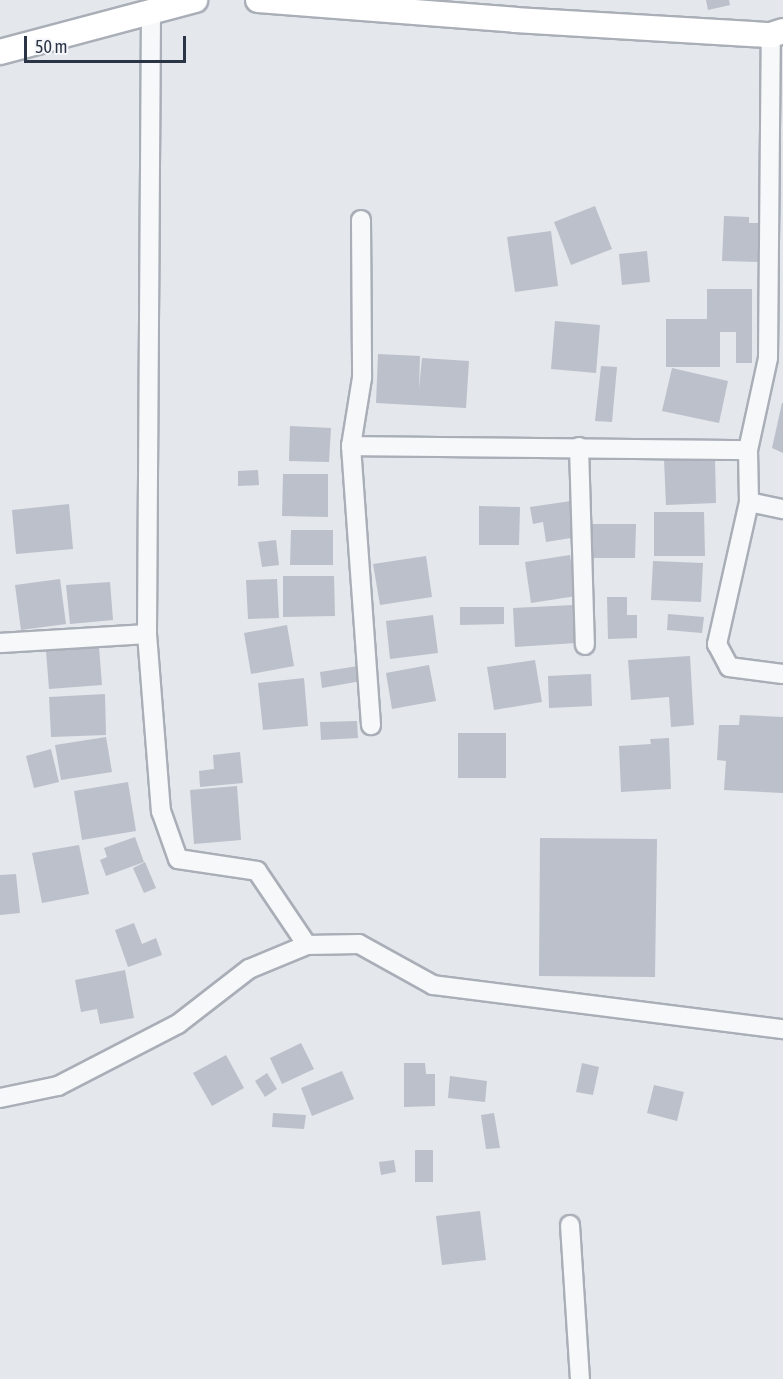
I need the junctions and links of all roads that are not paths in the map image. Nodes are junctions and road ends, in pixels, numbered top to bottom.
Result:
1 (195, 0) edge
2 (258, 0) edge
3 (151, 12) junction
4 (777, 33) edge
5 (0, 52) edge
6 (361, 220) dead end
7 (351, 446) junction
8 (579, 447) junction
9 (748, 450) junction
10 (749, 502) junction
11 (783, 509) edge
12 (147, 634) junction
13 (0, 643) edge
14 (585, 645) dead end
15 (783, 674) edge
16 (371, 725) dead end
17 (306, 945) junction
18 (783, 1029) edge
19 (0, 1098) edge
20 (570, 1225) dead end
21 (580, 1379) edge

1 - 3 street
2 - 4 street
3 - 5 street
3 - 12 street
4 - 9 street
6 - 7 street
7 - 8 street
7 - 16 street
8 - 9 street
8 - 14 street
9 - 10 street
10 - 11 street
10 - 15 street
12 - 13 street
12 - 17 street
17 - 18 street
17 - 19 street
20 - 21 street

